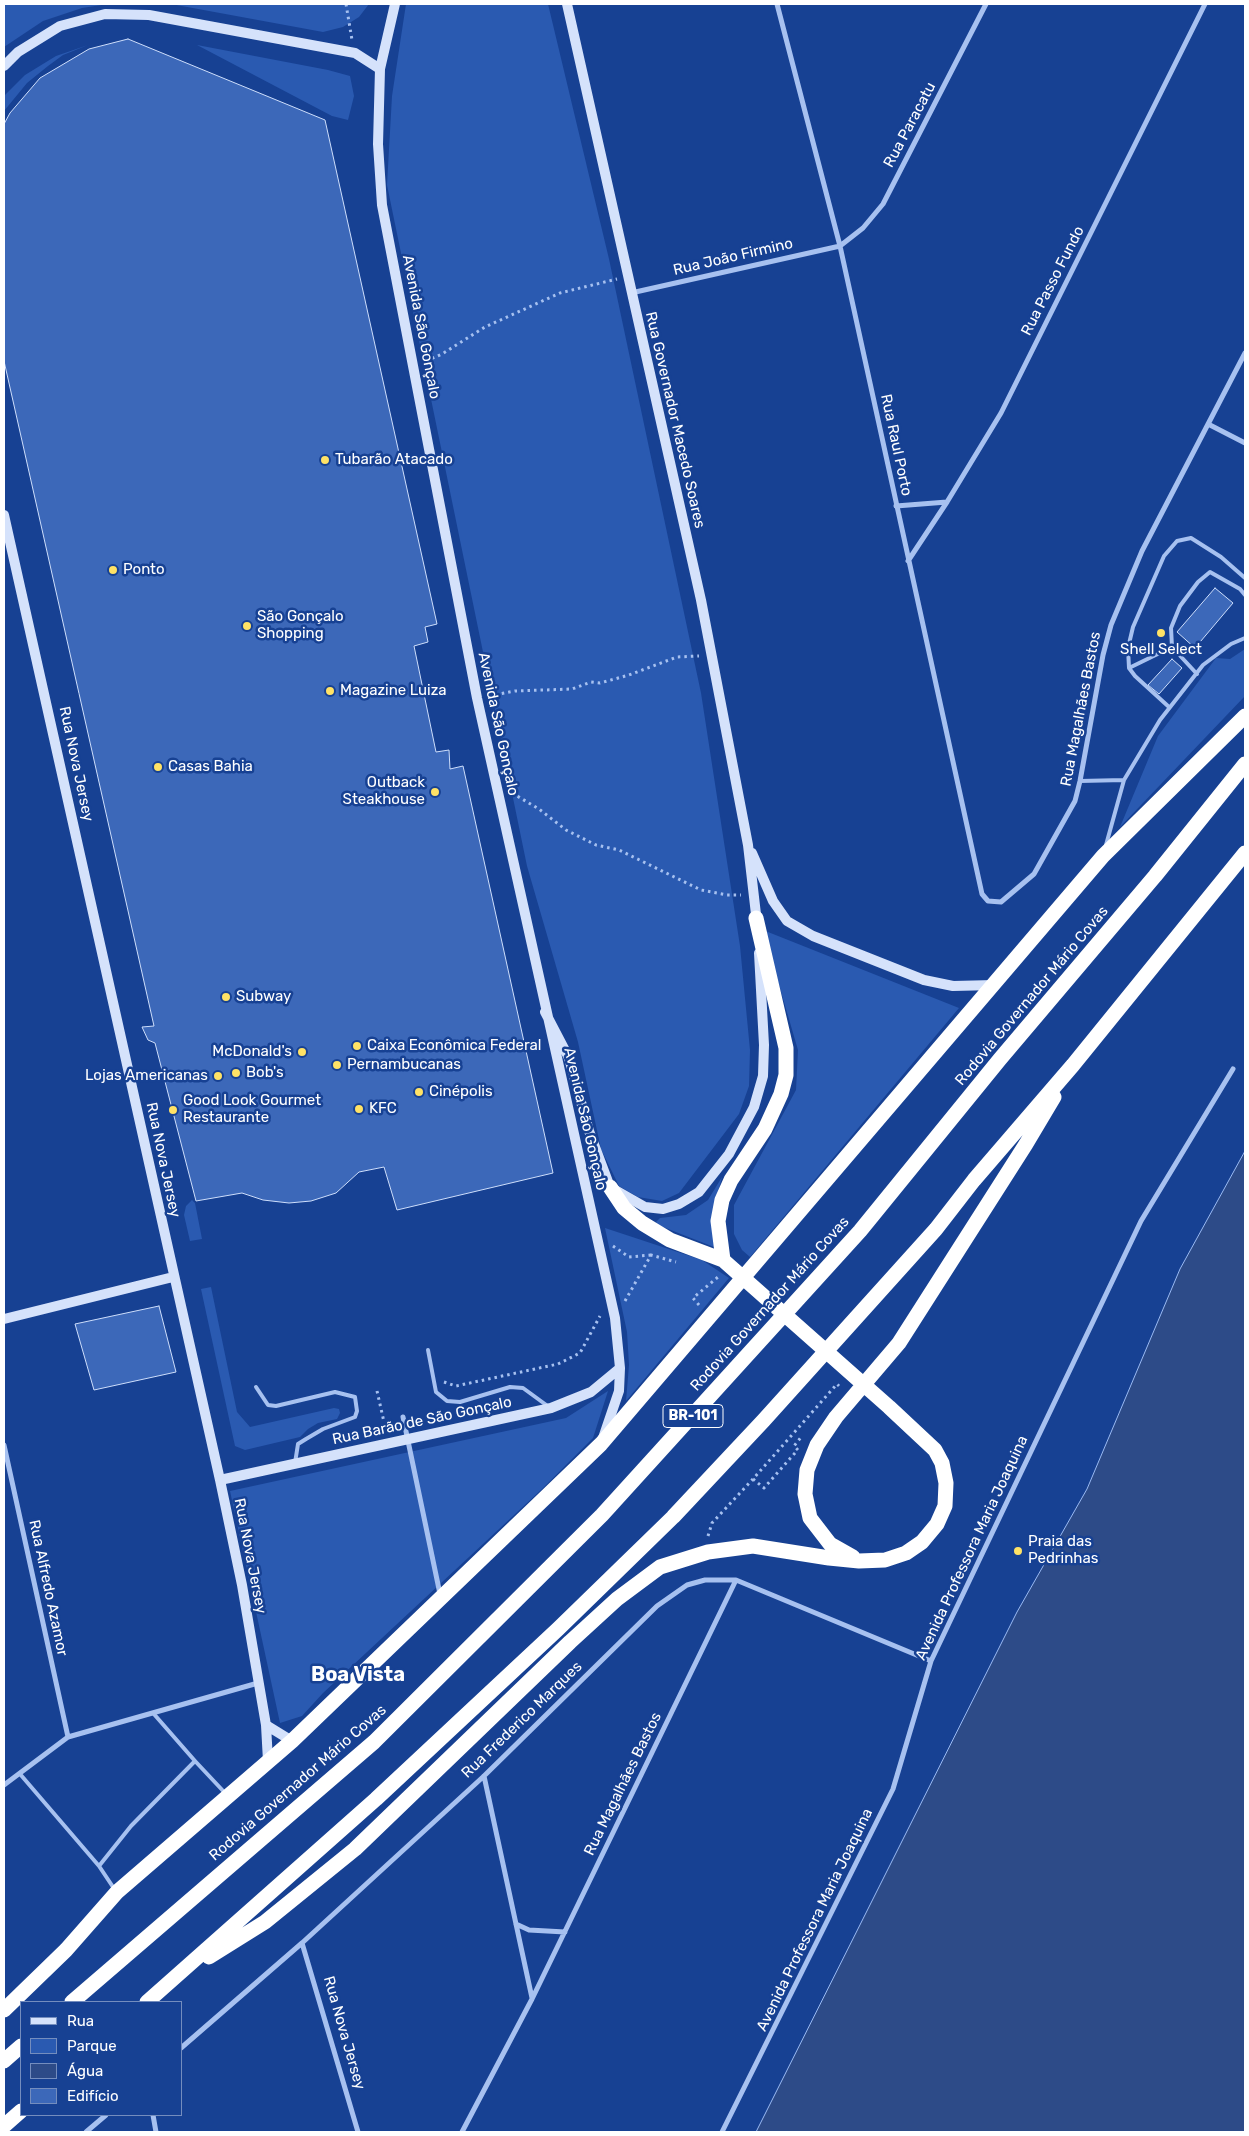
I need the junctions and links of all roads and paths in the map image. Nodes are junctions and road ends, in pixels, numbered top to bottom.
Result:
1 (346, 4) edge
2 (395, 4) edge
3 (568, 4) edge
4 (777, 4) edge
5 (986, 4) edge
6 (1205, 4) edge
7 (355, 54) junction
8 (4, 66) edge
9 (380, 69) junction
10 (840, 246) junction
11 (627, 276) junction
12 (631, 293) junction
13 (1245, 353) edge
14 (414, 367) junction
15 (1208, 424) junction
16 (1245, 444) edge
17 (947, 502) junction
18 (896, 506) junction
19 (4, 515) edge
20 (908, 561) junction
21 (1245, 578) edge
22 (1245, 596) edge
23 (1245, 638) edge
24 (1172, 647) junction
25 (712, 663) junction
26 (1129, 668) junction
27 (1197, 674) junction
28 (477, 698) junction
29 (1169, 707) junction
30 (1245, 716) edge
31 (1245, 764) edge
32 (1124, 780) junction
33 (1080, 781) junction
34 (495, 782) junction
35 (748, 845) junction
36 (1245, 854) edge
37 (1103, 856) junction
38 (754, 894) junction
39 (982, 894) joint
40 (756, 918) junction
41 (994, 985) junction
42 (545, 1012) junction
43 (1073, 1065) junction
44 (1233, 1069) dead end
45 (610, 1187) junction
46 (596, 1234) junction
47 (651, 1255) junction
48 (680, 1263) dead end
49 (723, 1270) junction
50 (173, 1277) junction
51 (609, 1294) junction
52 (694, 1298) dead end
53 (615, 1318) junction
54 (4, 1319) edge
55 (428, 1350) dead end
56 (620, 1368) junction
57 (434, 1378) junction
58 (256, 1387) dead end
59 (376, 1391) dead end
60 (551, 1408) junction
61 (403, 1418) dead end
62 (384, 1422) dead end
63 (407, 1439) junction
64 (601, 1444) junction
65 (4, 1445) edge
66 (797, 1450) dead end
67 (295, 1464) junction
68 (762, 1468) dead end
69 (753, 1479) junction
70 (220, 1480) junction
71 (708, 1552) junction
72 (859, 1561) junction
73 (736, 1580) junction
74 (441, 1597) junction
75 (931, 1661) junction
76 (259, 1683) junction
77 (153, 1713) junction
78 (266, 1725) junction
79 (68, 1738) junction
80 (292, 1741) junction
81 (195, 1761) junction
82 (268, 1761) junction
83 (20, 1774) junction
84 (484, 1776) junction
85 (4, 1786) edge
86 (228, 1796) junction
87 (98, 1866) junction
88 (117, 1892) junction
89 (516, 1924) junction
90 (565, 1932) junction
91 (302, 1943) junction
92 (170, 1982) junction
93 (532, 1999) junction
94 (73, 2001) edge
95 (148, 2001) edge
96 (4, 2010) edge
97 (20, 2047) edge
98 (182, 2047) edge
99 (4, 2061) edge
100 (20, 2112) edge
101 (105, 2116) edge
102 (153, 2116) edge
103 (4, 2126) edge
104 (86, 2132) edge
105 (156, 2132) edge
106 (358, 2132) edge
107 (462, 2132) edge
108 (722, 2132) edge

1 - 7 path
2 - 9 main road, Avenida São Gonçalo
3 - 11 main road, Rua Governador Macedo Soares
4 - 10 street, Rua Raul Porto
5 - 10 street, Rua Paracatu
6 - 17 street, Rua Passo Fundo
7 - 8 main road
7 - 9 main road
9 - 14 main road, Avenida São Gonçalo
10 - 12 street, Rua João Firmino
10 - 18 street, Rua Raul Porto
11 - 12 main road, Rua Governador Macedo Soares
11 - 14 path
12 - 25 main road, Rua Governador Macedo Soares
13 - 15 street, Rua Magalhães Bastos
14 - 28 main road, Avenida São Gonçalo
15 - 16 street
15 - 33 street, Rua Magalhães Bastos
17 - 18 street
17 - 20 street, Rua Passo Fundo
18 - 20 street, Rua Raul Porto
19 - 50 main road, Rua Nova Jersey
20 - 39 street, Rua Raul Porto
21 - 26 lane
22 - 24 lane
23 - 27 lane
24 - 26 lane
24 - 27 lane
25 - 28 path
25 - 35 main road, Rua Governador Macedo Soares
26 - 29 lane
27 - 29 lane
28 - 34 main road, Avenida São Gonçalo
29 - 32 lane
30 - 37 highway
31 - 94 highway, Rodovia Governador Mário Covas / BR-101
32 - 33 lane
32 - 37 lane
33 - 39 street, Rua Magalhães Bastos
34 - 38 path
34 - 42 main road, Avenida São Gonçalo
35 - 38 main road, Rua Governador Macedo Soares
35 - 41 main road, Rua Governador Macedo Soares
36 - 43 highway
37 - 41 highway
38 - 40 main road, Rua Governador Macedo Soares
40 - 45 main road, Rua Governador Macedo Soares
40 - 49 highway
41 - 64 highway
42 - 45 main road
42 - 46 main road, Avenida São Gonçalo
43 - 72 highway
43 - 92 highway
44 - 75 street, Avenida Professora Maria Joaquina
45 - 49 highway
46 - 47 path
46 - 51 main road, Avenida São Gonçalo
47 - 48 path
47 - 53 path
49 - 52 path
49 - 72 highway
50 - 54 main road
50 - 70 main road, Rua Nova Jersey
51 - 53 main road, Avenida São Gonçalo
51 - 57 path
53 - 56 main road, Avenida São Gonçalo
55 - 57 lane
56 - 60 main road, Rua Barão de São Gonçalo
56 - 64 main road, Avenida São Gonçalo
57 - 60 lane
58 - 67 lane
59 - 62 path
60 - 63 main road, Rua Barão de São Gonçalo
61 - 63 street
63 - 67 main road, Rua Barão de São Gonçalo
63 - 74 street
64 - 74 highway
65 - 79 street, Rua Alfredo Azamor
66 - 69 path
67 - 70 main road, Rua Barão de São Gonçalo
68 - 69 path
69 - 71 path
70 - 76 main road, Rua Nova Jersey
71 - 72 highway
71 - 92 highway
73 - 75 street, Rua Frederico Marques
73 - 84 street, Rua Frederico Marques
73 - 90 street, Rua Magalhães Bastos
74 - 80 highway
75 - 108 street, Avenida Professora Maria Joaquina
76 - 77 street
76 - 78 main road, Rua Nova Jersey
77 - 79 street
77 - 81 lane
78 - 80 main road
78 - 82 main road, Rua Nova Jersey
79 - 83 street
80 - 82 highway
81 - 86 lane
81 - 87 lane
82 - 86 highway
83 - 85 street
83 - 87 lane
84 - 89 street
84 - 91 street, Rua Frederico Marques
86 - 88 highway
87 - 88 lane
88 - 96 highway
89 - 90 street
89 - 93 street
90 - 93 street, Rua Magalhães Bastos
91 - 98 street, Rua Frederico Marques
91 - 106 street, Rua Nova Jersey
92 - 95 highway
93 - 107 street, Rua Magalhães Bastos
97 - 99 highway
100 - 103 highway
101 - 104 street
102 - 105 street

